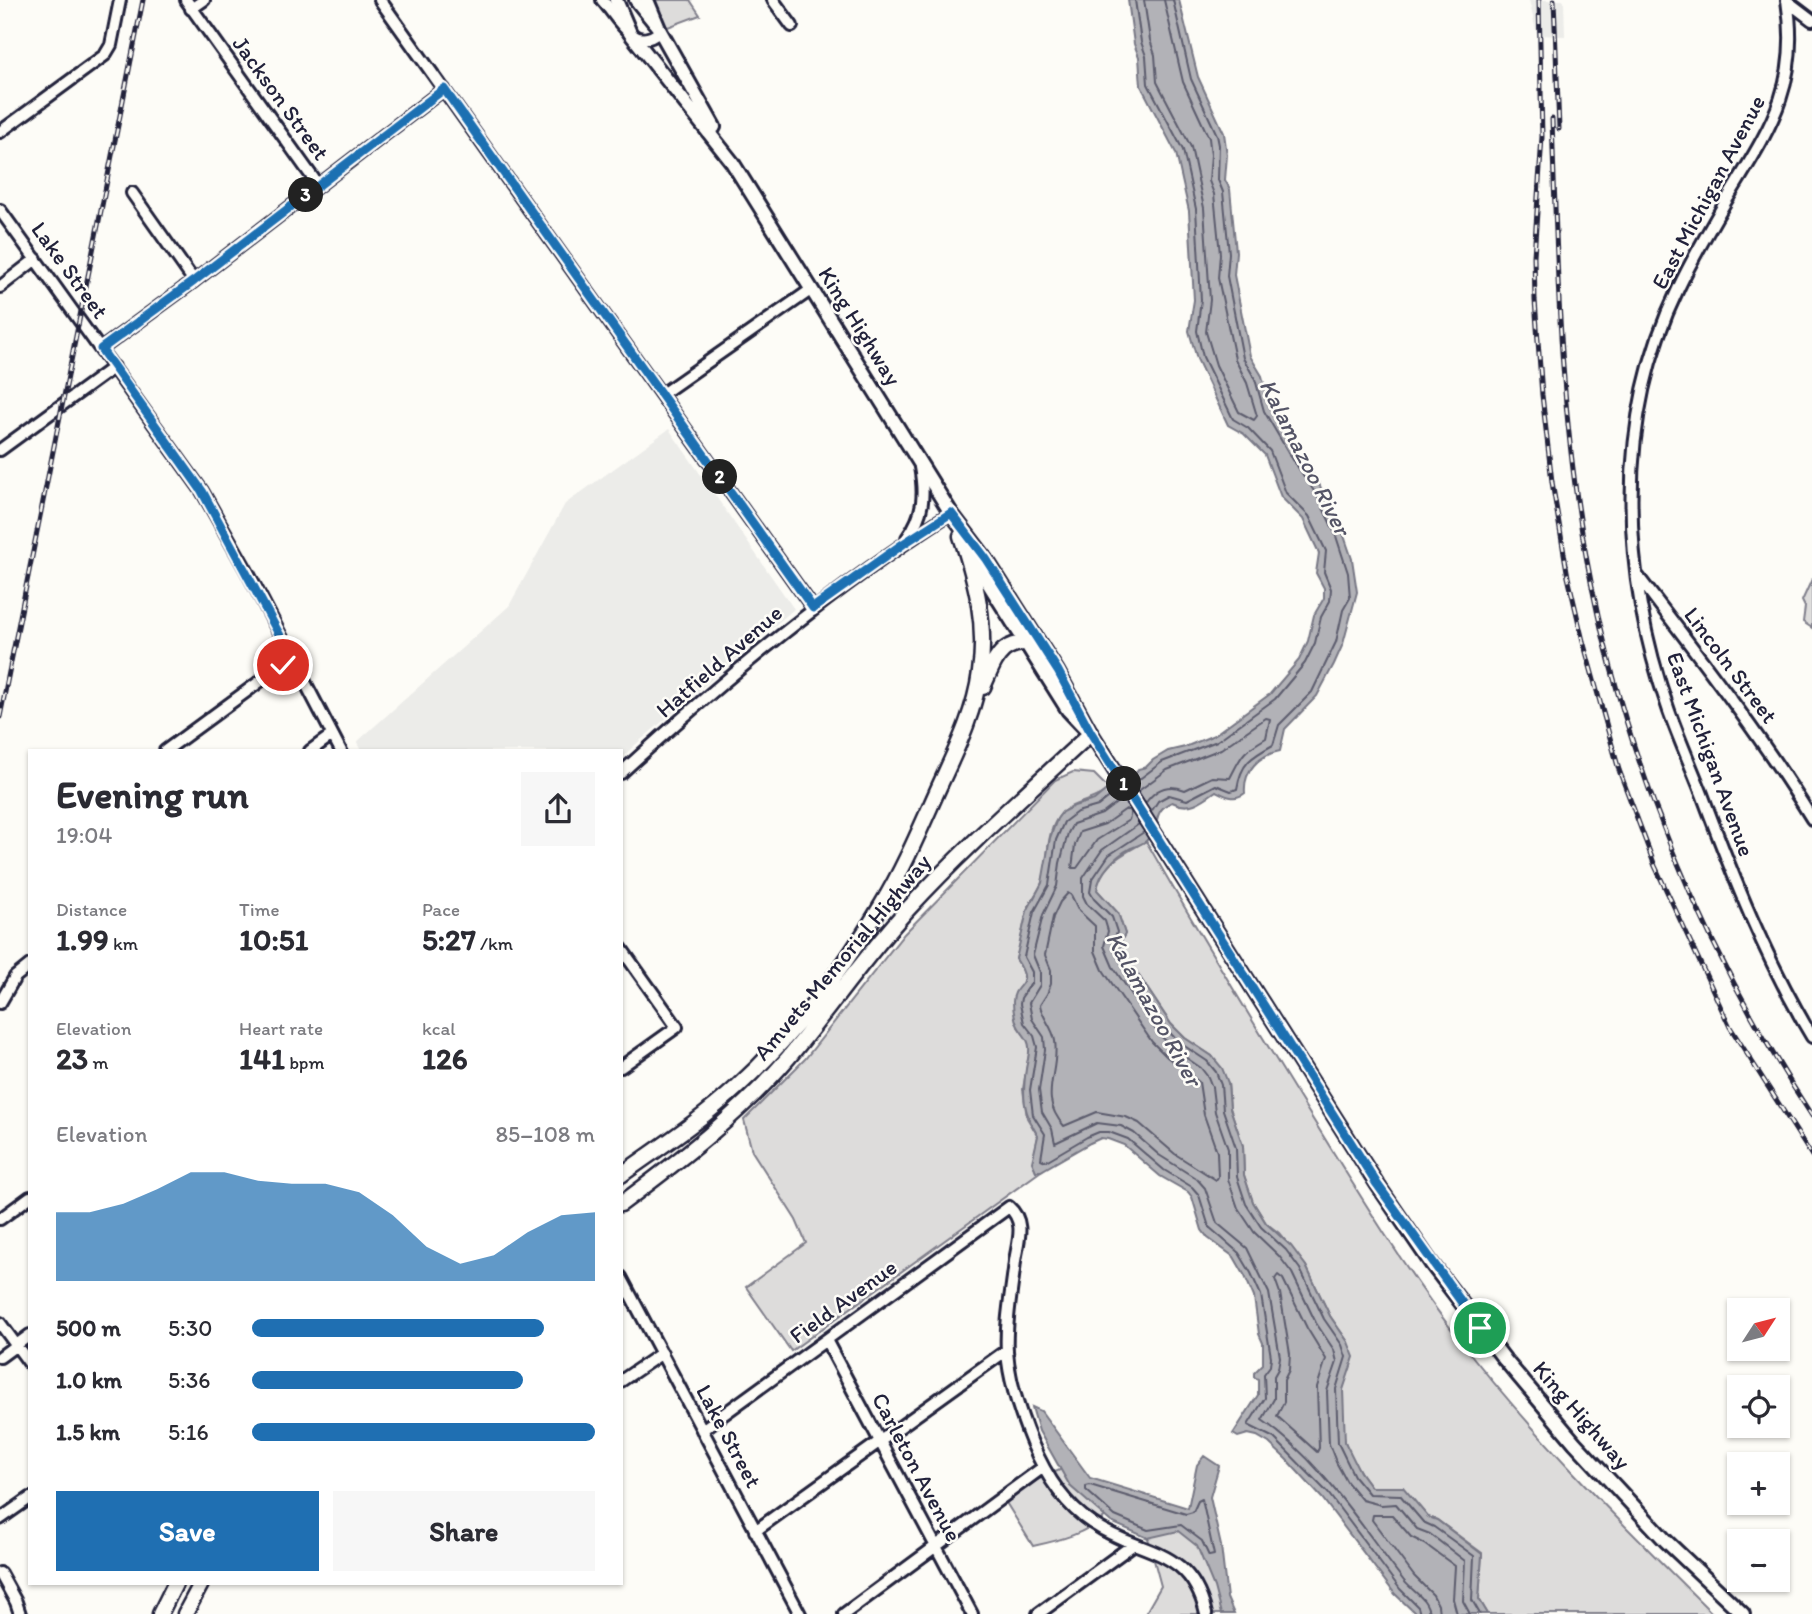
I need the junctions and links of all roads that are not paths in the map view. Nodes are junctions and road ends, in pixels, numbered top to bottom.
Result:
1 (120, 0) edge
2 (204, 0) edge
3 (380, 0) edge
4 (602, 0) edge
5 (616, 0) edge
6 (635, 0) edge
7 (647, 0) edge
8 (773, 0) edge
9 (1787, 1) edge
10 (189, 4) edge
11 (1812, 20) edge
12 (792, 26) dead end
13 (660, 32) junction
14 (629, 33) junction
15 (444, 89) junction
16 (0, 132) edge
17 (732, 162) junction
18 (318, 186) junction
19 (132, 193) dead end
20 (0, 210) edge
21 (36, 259) junction
22 (194, 281) junction
23 (0, 287) edge
24 (812, 289) junction
25 (101, 349) junction
26 (114, 367) junction
27 (662, 394) junction
28 (0, 450) edge
29 (919, 461) junction
30 (951, 513) junction
31 (961, 536) junction
32 (903, 544) junction
33 (1635, 573) junction
34 (813, 608) junction
35 (1031, 642) junction
36 (292, 658) junction
37 (968, 722) junction
38 (1091, 733) junction
39 (332, 734) junction
40 (168, 749) edge
41 (313, 749) edge
42 (340, 749) edge
43 (623, 771) edge
44 (1812, 820) edge
45 (623, 951) edge
46 (28, 967) edge
47 (0, 1003) edge
48 (1812, 1037) edge
49 (623, 1067) edge
50 (717, 1104) junction
51 (623, 1174) edge
52 (623, 1191) edge
53 (28, 1198) edge
54 (623, 1203) edge
55 (0, 1219) edge
56 (623, 1281) edge
57 (0, 1323) edge
58 (28, 1336) edge
59 (825, 1340) junction
60 (16, 1345) junction
61 (1007, 1350) junction
62 (662, 1353) junction
63 (0, 1357) edge
64 (28, 1361) edge
65 (623, 1380) edge
66 (702, 1430) junction
67 (880, 1442) junction
68 (1042, 1468) junction
69 (28, 1499) edge
70 (0, 1519) edge
71 (755, 1531) junction
72 (1135, 1544) junction
73 (936, 1546) junction
74 (0, 1573) edge
75 (174, 1585) edge
76 (200, 1585) edge
77 (20, 1614) edge
78 (160, 1614) edge
79 (185, 1614) edge
80 (800, 1614) edge
81 (844, 1614) edge
82 (972, 1614) edge
83 (1038, 1614) edge
84 (1206, 1614) edge
85 (1743, 1614) edge

1 - 16 street
2 - 10 street
3 - 15 street
4 - 14 street
5 - 14 main road, King Highway
6 - 13 street
7 - 13 main road, King Highway
8 - 12 street
9 - 11 street
9 - 33 street, East Michigan Avenue
10 - 18 street, Jackson Street
13 - 14 street
13 - 17 main road, King Highway
14 - 17 main road, King Highway
15 - 18 street
15 - 27 street
17 - 24 main road, King Highway
18 - 22 street
19 - 22 street
20 - 21 street, Lake Street
21 - 23 street
21 - 25 street, Lake Street
22 - 25 street
24 - 27 street
24 - 29 main road, King Highway
25 - 26 street, Lake Street
26 - 28 street
26 - 36 street, Lake Street
27 - 34 street
29 - 30 main road, King Highway
29 - 32 street
30 - 31 main road, King Highway
30 - 32 street, Hatfield Avenue
30 - 35 main road, King Highway
31 - 35 main road, King Highway
31 - 37 highway, Amvets Memorial Highway
32 - 34 street, Hatfield Avenue
33 - 44 street, Lincoln Street
33 - 48 street, East Michigan Avenue
34 - 43 street, Hatfield Avenue
35 - 37 highway
35 - 38 main road, King Highway
36 - 39 street, Lake Street
36 - 40 street
37 - 50 highway, Amvets Memorial Highway
38 - 54 highway, Amvets Memorial Highway
38 - 85 main road, King Highway
39 - 41 street
39 - 42 street, Lake Street
45 - 49 street
46 - 47 street
50 - 51 highway, Amvets Memorial Highway
50 - 52 highway
53 - 55 street
56 - 62 street, Lake Street
57 - 60 street
58 - 60 street
59 - 61 street, Field Avenue
59 - 66 street, Field Avenue
59 - 67 street, Carleton Avenue
60 - 63 street
60 - 64 street
61 - 67 street
61 - 68 street
62 - 65 street
62 - 66 street, Lake Street
66 - 71 street, Lake Street
67 - 71 street
67 - 73 street, Carleton Avenue
68 - 72 street
68 - 73 street
69 - 70 street
71 - 80 street, Lake Street
72 - 83 street
72 - 84 street
73 - 81 street
73 - 82 street, Carleton Avenue
74 - 77 street
75 - 78 highway
76 - 79 highway

